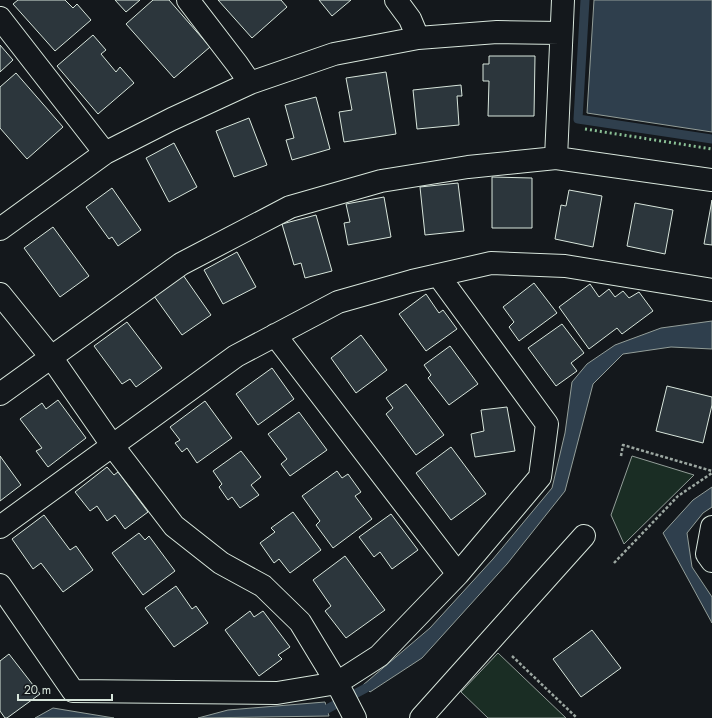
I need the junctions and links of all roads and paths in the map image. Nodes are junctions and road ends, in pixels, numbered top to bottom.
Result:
1 (188, 0) edge
2 (396, 0) edge
3 (563, 0) edge
4 (0, 18) edge
5 (560, 33) junction
6 (418, 38) junction
7 (250, 83) junction
8 (105, 153) junction
9 (556, 158) junction
10 (712, 180) edge
11 (0, 229) edge
12 (438, 275) junction
13 (712, 290) edge
14 (0, 294) edge
15 (275, 335) junction
16 (50, 357) junction
17 (0, 394) edge
18 (112, 445) junction
19 (621, 456) dead end
20 (712, 472) edge
21 (0, 527) edge
22 (712, 527) edge
23 (584, 536) dead end
24 (712, 561) edge
25 (614, 563) dead end
26 (458, 574) junction
27 (0, 585) edge
28 (493, 638) junction
29 (340, 688) junction
30 (353, 715) edge
31 (421, 718) edge
32 (577, 718) edge

1 - 7 street
2 - 6 street
3 - 5 street
4 - 8 street
5 - 6 street
5 - 9 street
6 - 7 street
7 - 8 street
8 - 11 street
9 - 10 street
9 - 16 street
12 - 13 street
12 - 15 street
12 - 26 street
14 - 16 street
15 - 18 street
15 - 26 street
16 - 17 street
16 - 18 street
18 - 21 street
18 - 29 street
19 - 20 path
20 - 25 path
22 - 24 street
23 - 28 street
26 - 29 street
27 - 29 street
28 - 31 street
28 - 32 path
29 - 30 street

